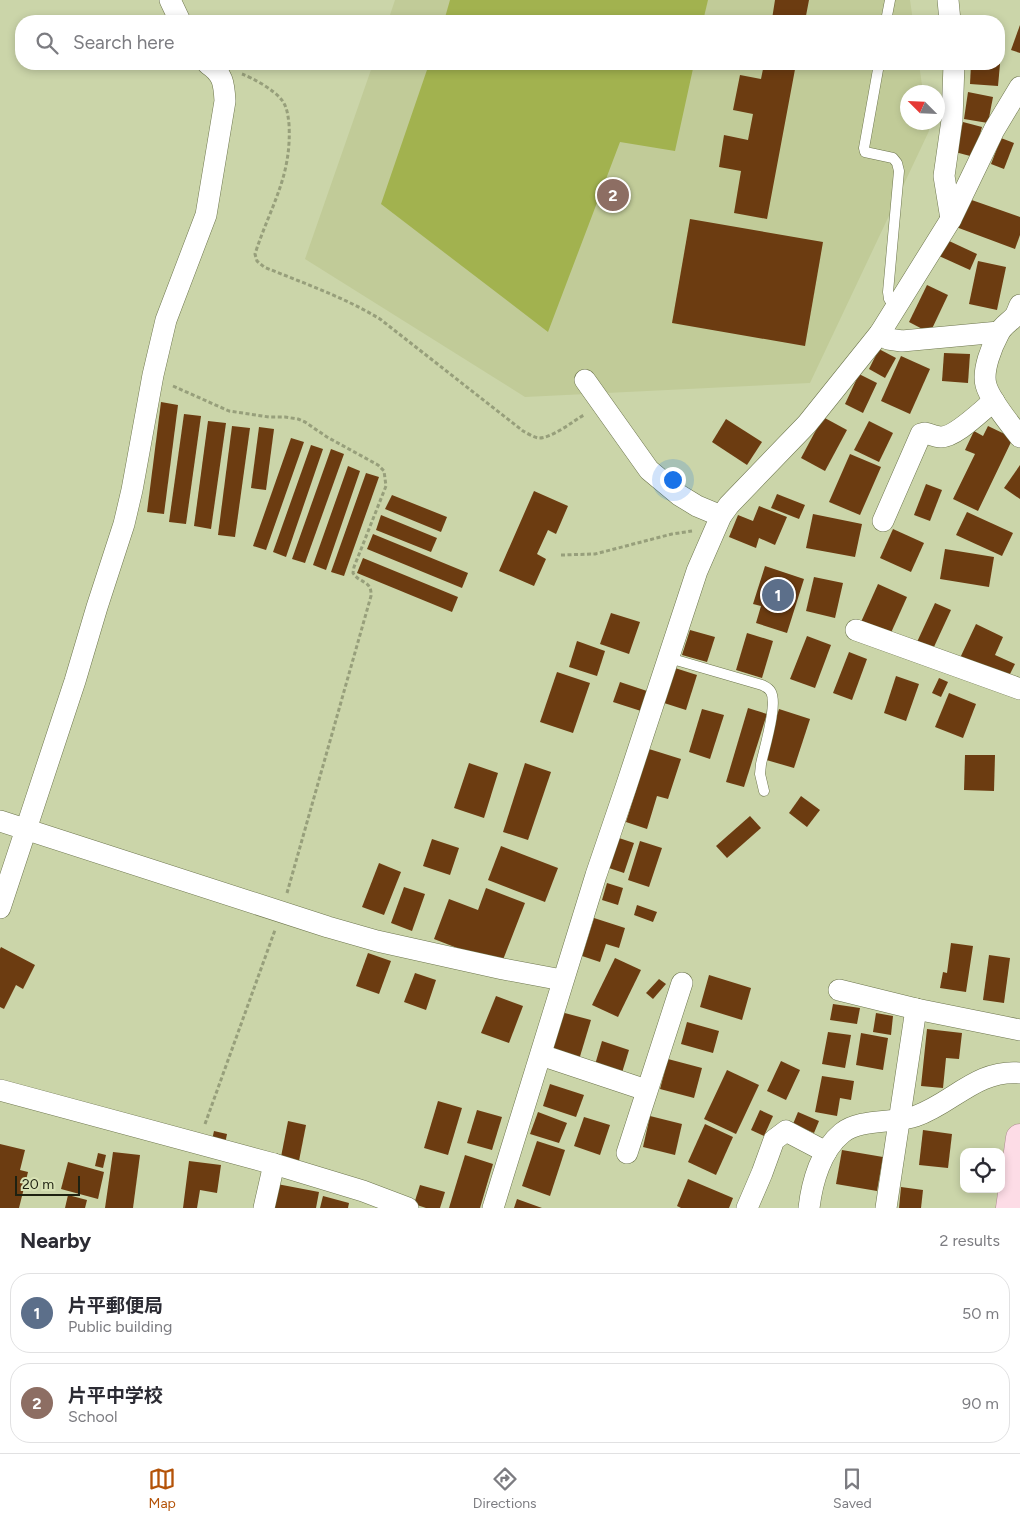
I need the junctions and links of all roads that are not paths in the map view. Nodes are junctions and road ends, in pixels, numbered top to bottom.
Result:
1 (170, 0) edge
2 (890, 0) edge
3 (948, 0) edge
4 (177, 15) edge
5 (887, 15) edge
6 (949, 15) edge
7 (215, 70) edge
8 (878, 70) edge
9 (954, 70) edge
10 (1020, 87) edge
11 (951, 219) junction
12 (1020, 306) edge
13 (896, 308) junction
14 (999, 332) junction
15 (880, 333) junction
16 (585, 380) dead end
17 (994, 401) junction
18 (1020, 437) edge
19 (721, 516) junction
20 (883, 521) dead end
21 (856, 630) dead end
22 (669, 658) junction
23 (1020, 689) edge
24 (764, 791) dead end
25 (0, 822) edge
26 (25, 829) junction
27 (0, 908) edge
28 (562, 980) junction
29 (682, 983) dead end
30 (839, 990) dead end
31 (916, 1009) junction
32 (1020, 1030) edge
33 (541, 1055) junction
34 (1020, 1073) edge
35 (0, 1090) edge
36 (646, 1090) junction
37 (899, 1121) junction
38 (1020, 1138) edge
39 (826, 1152) junction
40 (627, 1153) dead end
41 (274, 1164) junction
42 (360, 1199) edge
43 (264, 1208) edge
44 (408, 1208) edge
45 (493, 1208) edge
46 (747, 1208) edge
47 (809, 1208) edge
48 (886, 1208) edge
49 (1010, 1208) edge

1 - 4 street
2 - 5 lane
3 - 6 street
7 - 26 street
8 - 13 lane
9 - 11 street
10 - 11 street
11 - 13 street
12 - 14 street
13 - 15 street
14 - 15 street
14 - 17 street
15 - 19 street
16 - 19 street
17 - 18 street
17 - 20 street
19 - 22 street
21 - 23 street
22 - 24 lane
22 - 28 street
25 - 26 street
26 - 27 street
26 - 28 street
28 - 33 street
29 - 36 street
30 - 31 street
31 - 32 street
31 - 37 street
33 - 36 street
33 - 45 street
34 - 37 street
35 - 41 street
36 - 40 street
37 - 39 street
37 - 48 street
38 - 49 main road
39 - 46 street
39 - 47 street
41 - 42 street
41 - 43 street
42 - 44 street

